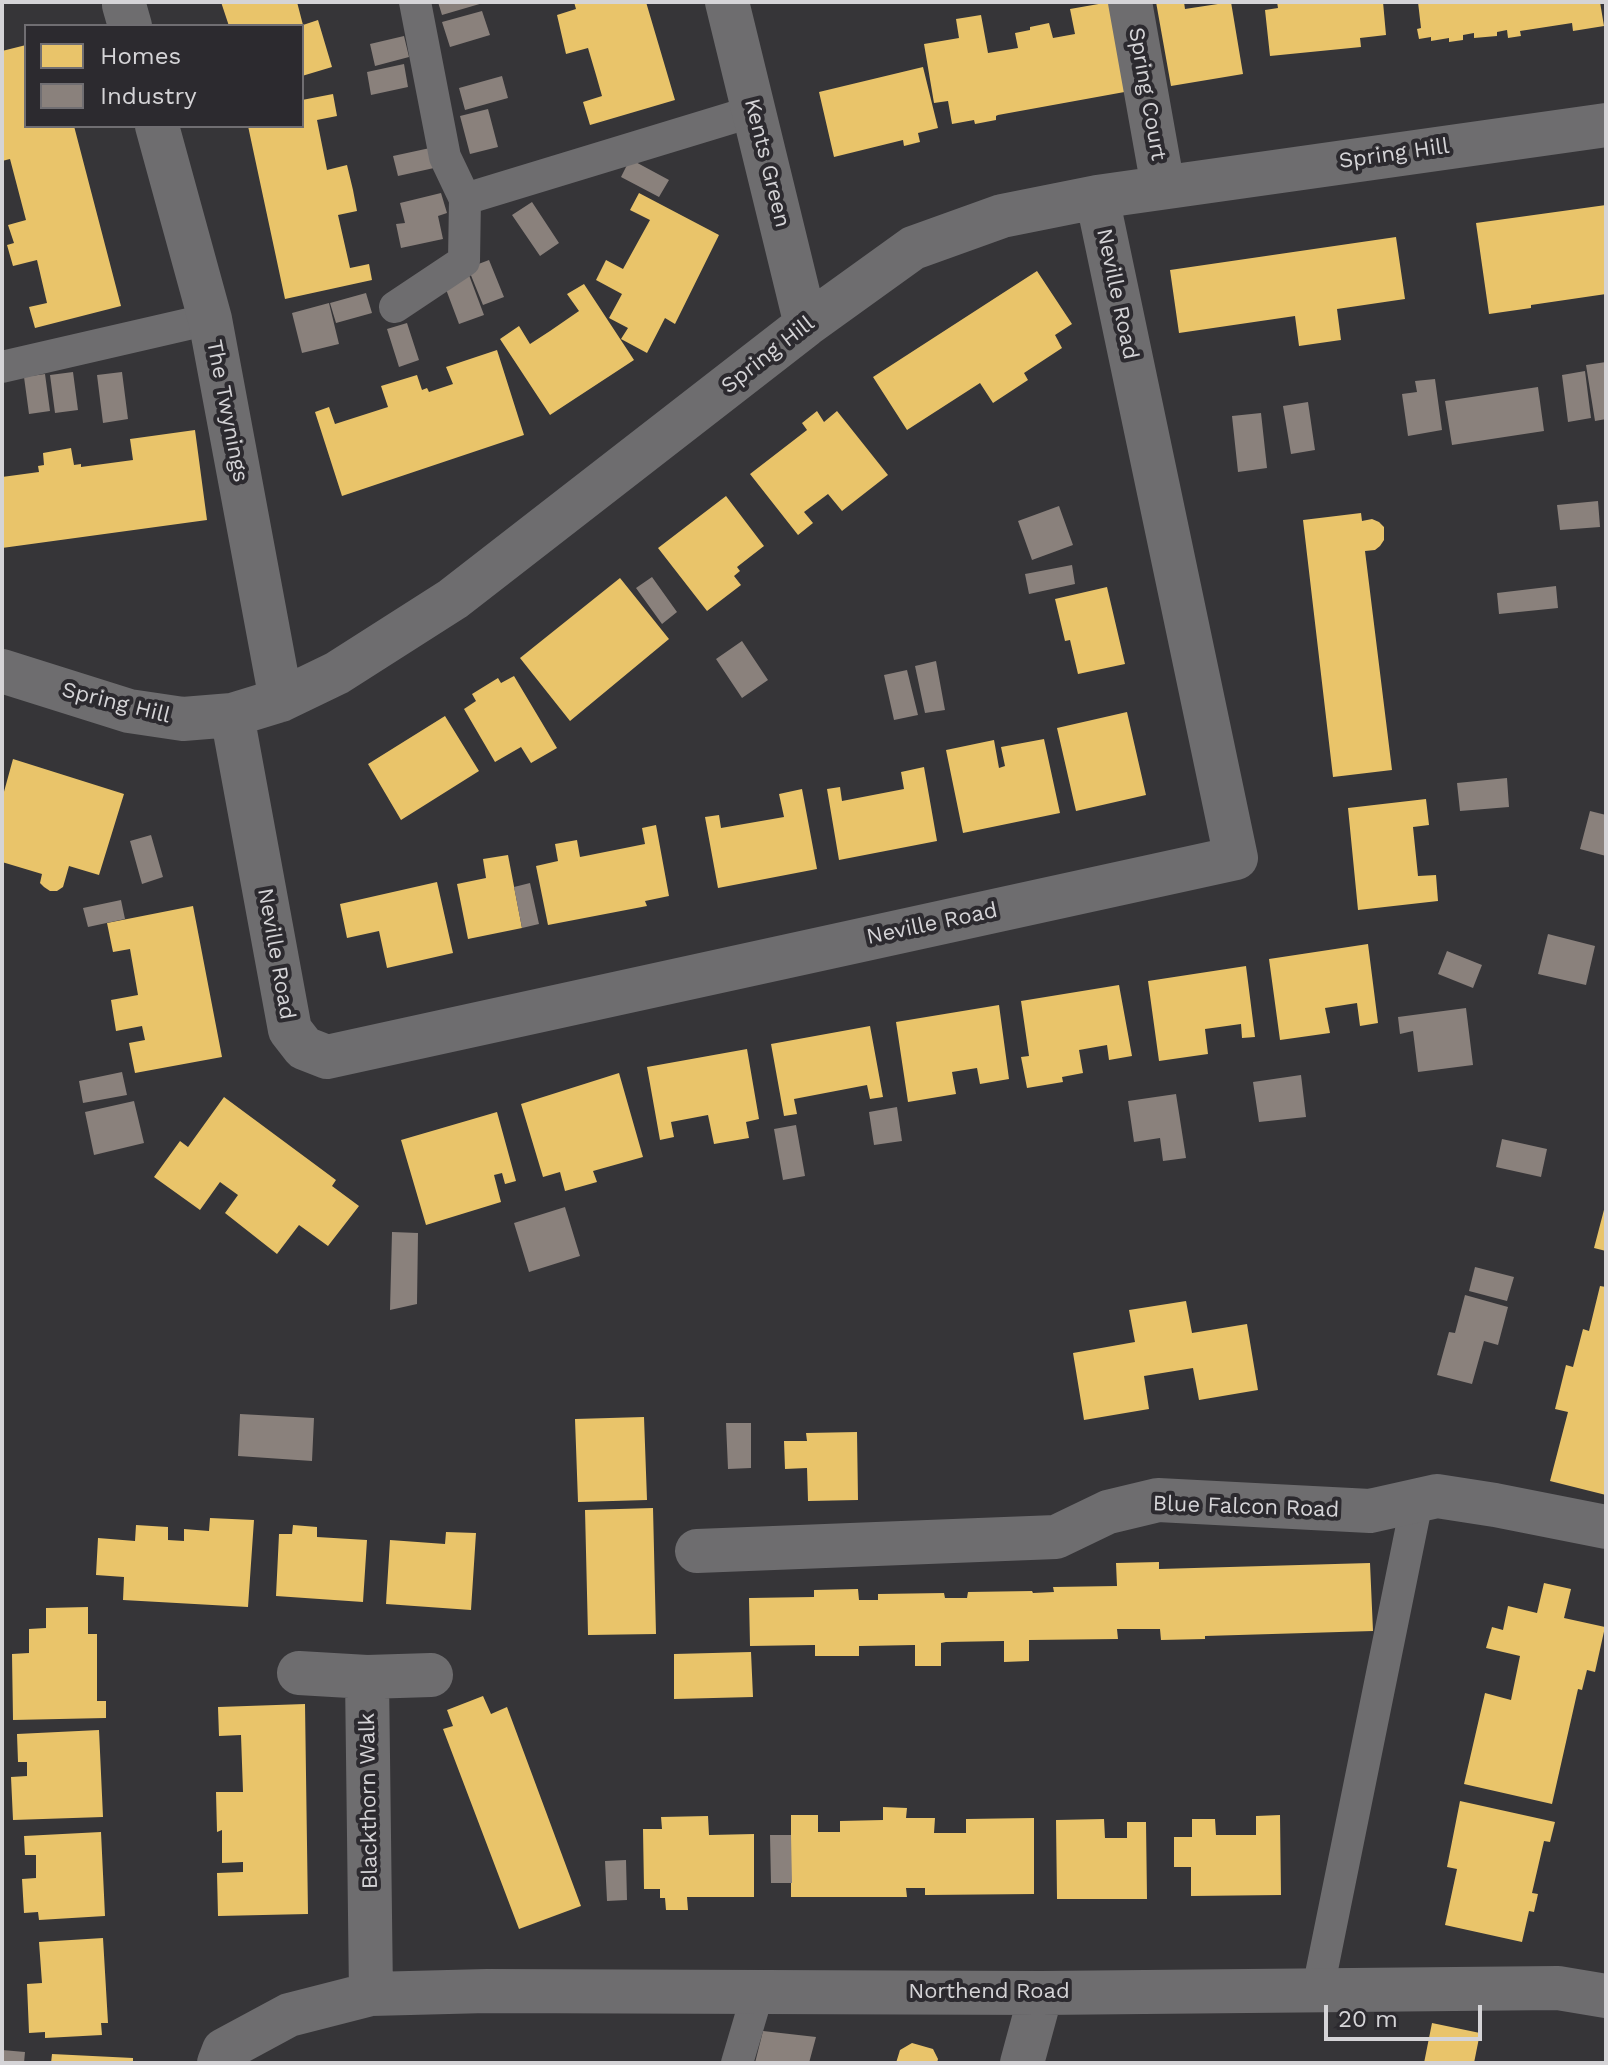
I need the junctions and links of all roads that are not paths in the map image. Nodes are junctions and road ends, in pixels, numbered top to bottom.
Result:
1 (415, 2) edge
2 (727, 2) edge
3 (1130, 2) edge
4 (754, 111) junction
5 (1606, 125) edge
6 (158, 128) edge
7 (1163, 187) junction
8 (1097, 197) junction
9 (465, 199) junction
10 (395, 307) dead end
11 (210, 319) junction
12 (806, 325) junction
13 (2, 367) edge
14 (2, 671) edge
15 (281, 700) junction
16 (232, 715) junction
17 (1417, 1501) junction
18 (1606, 1527) edge
19 (697, 1551) dead end
20 (299, 1673) dead end
21 (431, 1675) dead end
22 (367, 1677) junction
23 (1318, 1989) junction
24 (758, 1992) junction
25 (1041, 1993) junction
26 (371, 1994) junction
27 (1606, 1996) edge
28 (219, 2063) edge
29 (737, 2063) edge
30 (1022, 2063) edge

1 - 9 lane
2 - 4 street, Kents Green
3 - 7 street, Spring Court
4 - 9 lane
4 - 12 street, Kents Green
5 - 7 street, Spring Hill
6 - 11 street, The Twynings
7 - 8 street, Spring Hill
8 - 12 street, Spring Hill
8 - 16 street, Neville Road
9 - 10 lane
11 - 13 lane
11 - 15 street, The Twynings
12 - 15 street, Spring Hill
14 - 16 street, Spring Hill
15 - 16 street, Spring Hill
17 - 18 street, Blue Falcon Road
17 - 19 street, Blue Falcon Road
17 - 23 lane
20 - 22 street
21 - 22 street
22 - 26 street, Blackthorn Walk
23 - 25 street, Northend Road
23 - 27 street, Northend Road
24 - 25 street, Northend Road
24 - 26 street, Northend Road
24 - 29 lane
25 - 30 street
26 - 28 street, Northend Road

